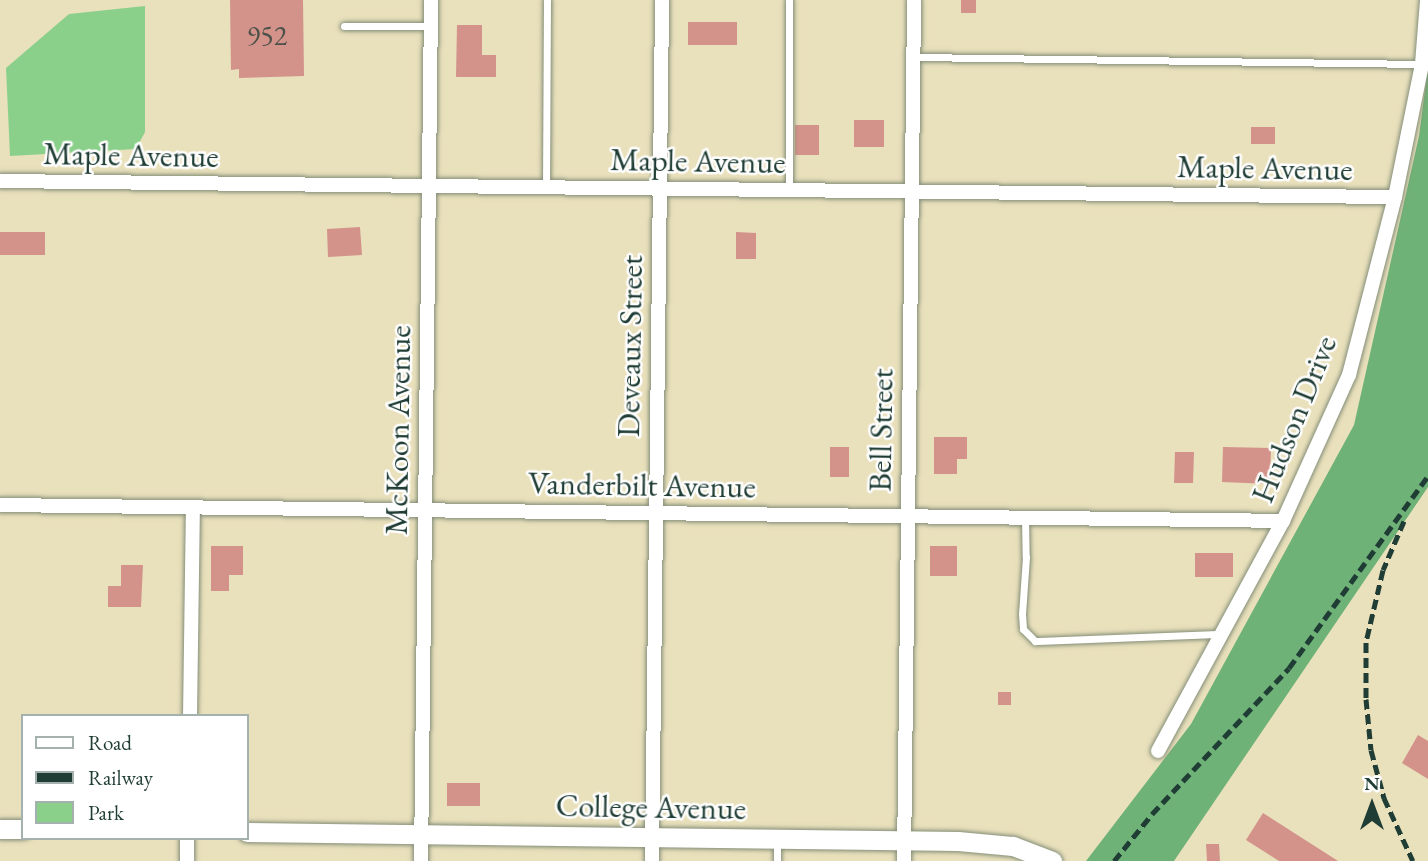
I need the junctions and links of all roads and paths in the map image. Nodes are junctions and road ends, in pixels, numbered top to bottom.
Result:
1 (431, 0) edge
2 (547, 0) edge
3 (662, 0) edge
4 (789, 0) edge
5 (914, 0) edge
6 (1427, 0) edge
7 (344, 26) dead end
8 (430, 26) junction
9 (914, 57) junction
10 (1422, 64) junction
11 (0, 181) edge
12 (428, 186) junction
13 (547, 187) junction
14 (660, 189) junction
15 (789, 190) junction
16 (912, 192) junction
17 (1395, 197) junction
18 (0, 505) edge
19 (193, 507) junction
20 (425, 510) junction
21 (656, 513) junction
22 (908, 517) junction
23 (1025, 518) junction
24 (1283, 522) junction
25 (1221, 634) junction
26 (190, 714) edge
27 (1158, 751) dead end
28 (0, 829) edge
29 (21, 829) edge
30 (248, 832) edge
31 (421, 834) junction
32 (652, 836) junction
33 (777, 838) junction
34 (187, 840) edge
35 (904, 840) junction
36 (187, 861) edge
37 (421, 861) edge
38 (652, 861) edge
39 (777, 861) edge
40 (904, 861) edge
41 (1052, 861) edge

1 - 8 street, McKoon Avenue
2 - 13 lane
3 - 14 street, Deveaux Street
4 - 15 lane
5 - 9 street, Bell Street
6 - 10 street, Hudson Drive
7 - 8 lane
8 - 12 street, McKoon Avenue
9 - 10 lane
9 - 16 street, Bell Street
10 - 17 street, Hudson Drive
11 - 12 street, Maple Avenue
12 - 13 street, Maple Avenue
12 - 20 street, McKoon Avenue
13 - 14 street, Maple Avenue
14 - 15 street, Maple Avenue
14 - 21 street, Deveaux Street
15 - 16 street, Maple Avenue
16 - 17 street, Maple Avenue
16 - 22 street, Bell Street
17 - 24 street, Hudson Drive
18 - 19 street, Vanderbilt Avenue
19 - 20 street, Vanderbilt Avenue
19 - 26 street
20 - 21 street, Vanderbilt Avenue
20 - 31 street, McKoon Avenue
21 - 22 street, Vanderbilt Avenue
21 - 32 street, Deveaux Street
22 - 23 street, Vanderbilt Avenue
22 - 35 street, Bell Street
23 - 24 street, Vanderbilt Avenue
23 - 25 lane
24 - 25 street, Hudson Drive
25 - 27 street, Hudson Drive
28 - 29 main road
30 - 31 main road, College Avenue
31 - 32 main road, College Avenue
31 - 37 street, McKoon Avenue
32 - 33 main road, College Avenue
32 - 38 street, Deveaux Street
33 - 35 main road, College Avenue
33 - 39 lane
34 - 36 street
35 - 40 street, Bell Street
35 - 41 main road, College Avenue

